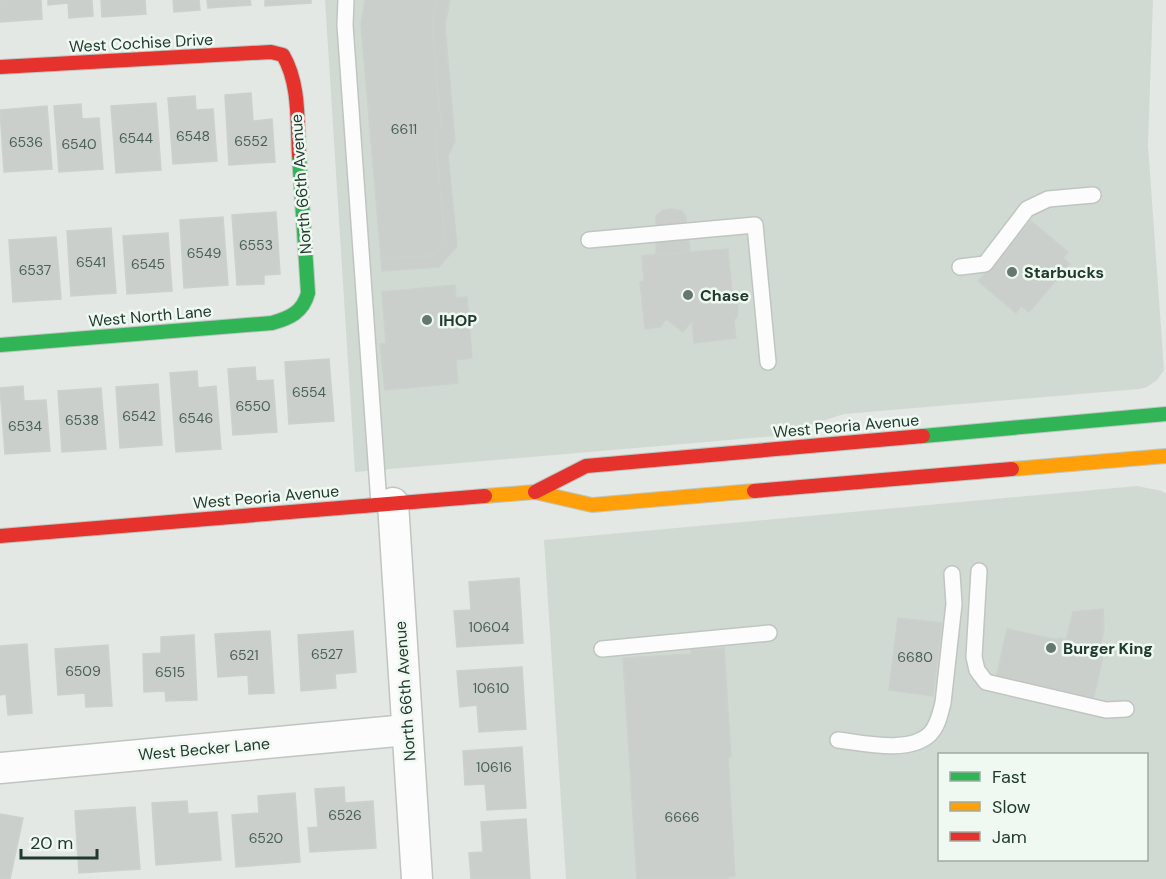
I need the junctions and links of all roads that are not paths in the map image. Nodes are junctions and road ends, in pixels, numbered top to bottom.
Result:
1 (346, 0) edge
2 (283, 55) joint
3 (0, 67) edge
4 (1093, 195) dead end
5 (589, 240) dead end
6 (960, 267) dead end
7 (300, 313) joint
8 (0, 345) edge
9 (768, 362) dead end
10 (1166, 414) edge
11 (1166, 456) edge
12 (534, 492) junction
13 (386, 504) junction
14 (0, 536) edge
15 (979, 571) dead end
16 (952, 574) dead end
17 (769, 633) dead end
18 (602, 649) dead end
19 (1126, 709) dead end
20 (407, 730) junction
21 (838, 740) dead end
22 (0, 768) edge
23 (417, 879) edge

1 - 13 lane
2 - 3 main road, West Cochise Drive
2 - 7 main road, North 66th Avenue
4 - 6 lane
5 - 9 lane
7 - 8 main road, West North Lane
10 - 12 main road, West Peoria Avenue
11 - 12 main road, West Peoria Avenue
12 - 13 main road, West Peoria Avenue
13 - 14 main road, West Peoria Avenue
13 - 20 street, North 66th Avenue
15 - 19 lane
16 - 21 lane
17 - 18 lane
20 - 22 street, West Becker Lane
20 - 23 street, North 66th Avenue

